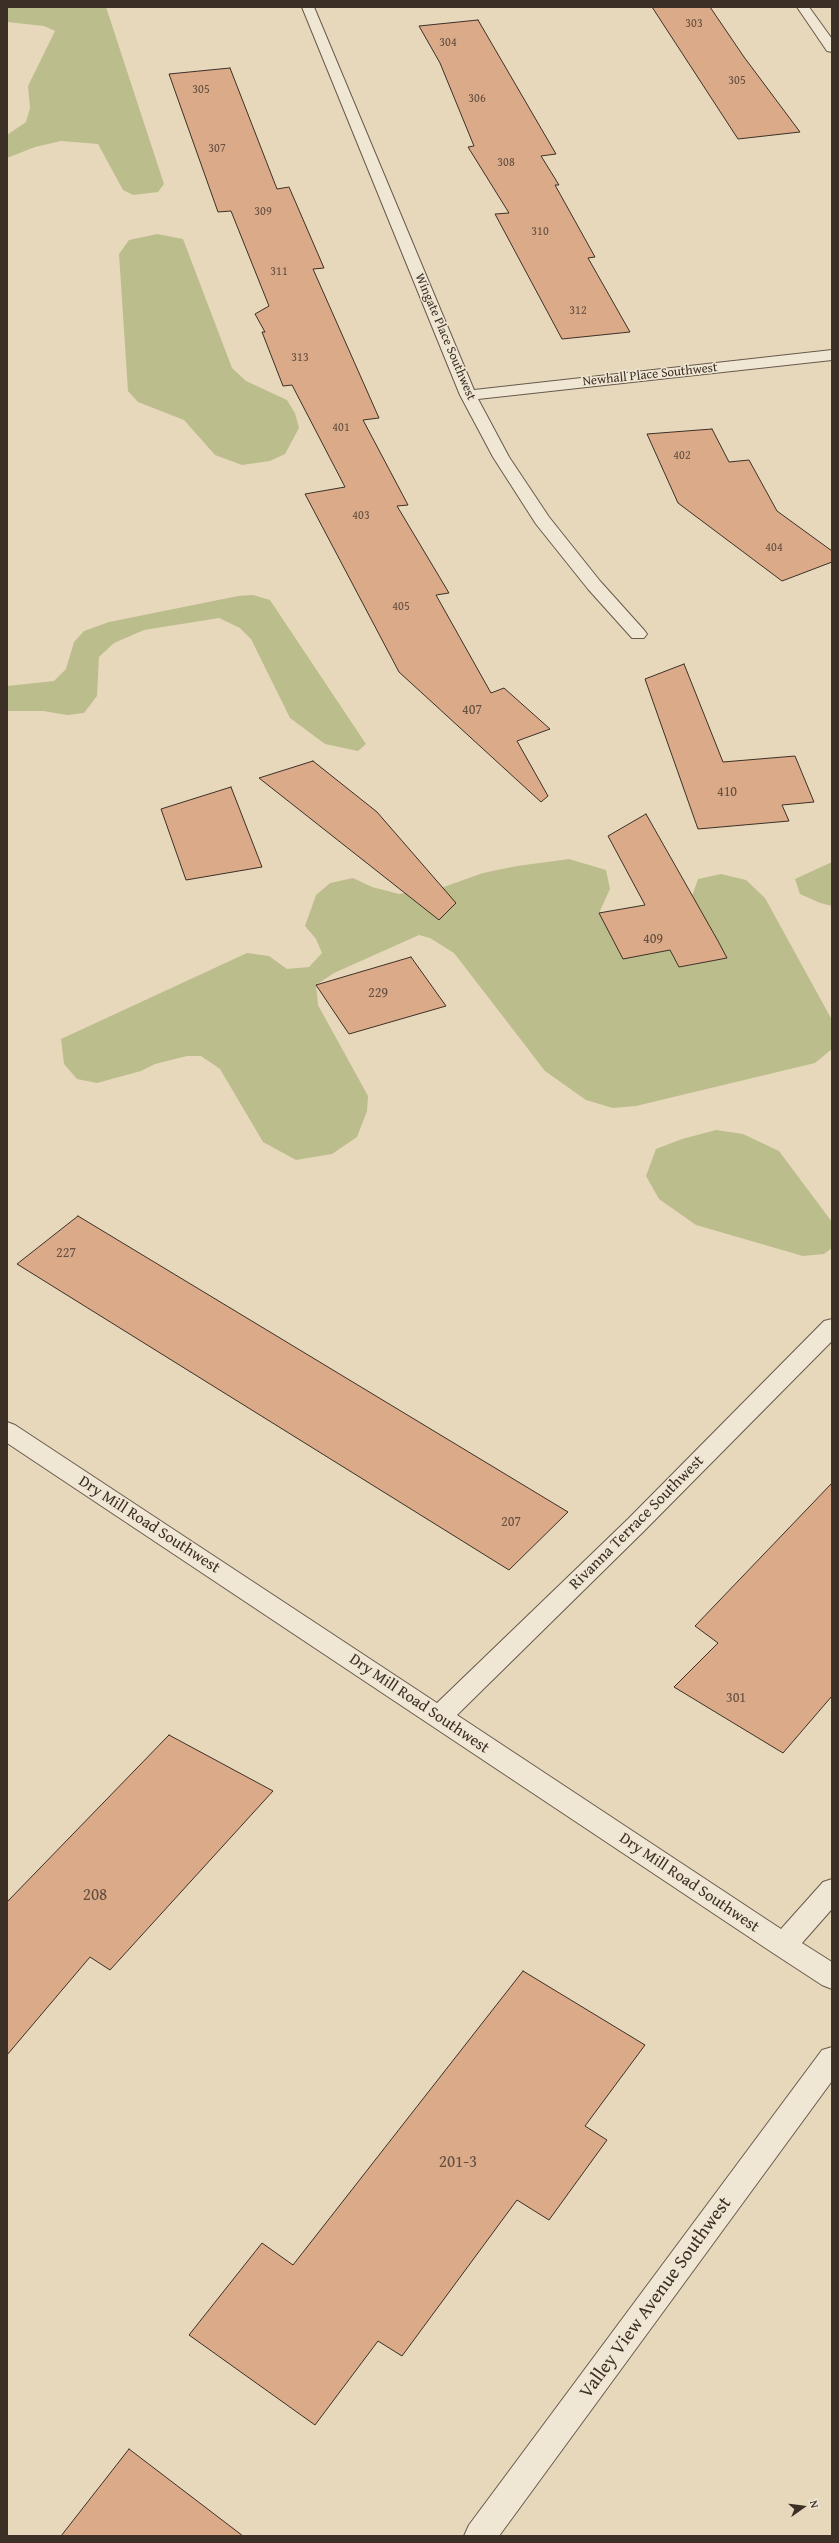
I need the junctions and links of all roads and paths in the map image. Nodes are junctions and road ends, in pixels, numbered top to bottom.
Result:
1 (308, 7) edge
2 (803, 7) edge
3 (832, 48) edge
4 (832, 355) edge
5 (468, 395) junction
6 (638, 634) dead end
7 (832, 1327) edge
8 (7, 1431) edge
9 (439, 1717) junction
10 (832, 1890) edge
11 (783, 1945) junction
12 (832, 1977) edge
13 (832, 2059) edge
14 (480, 2536) edge

1 - 5 street, Wingate Place Southwest
2 - 3 street
4 - 5 street, Newhall Place Southwest
5 - 6 street, Wingate Place Southwest
7 - 9 street, Rivanna Terrace Southwest
8 - 9 street, Dry Mill Road Southwest
9 - 11 street, Dry Mill Road Southwest
10 - 11 street
11 - 12 street, Dry Mill Road Southwest
13 - 14 street, Valley View Avenue Southwest

